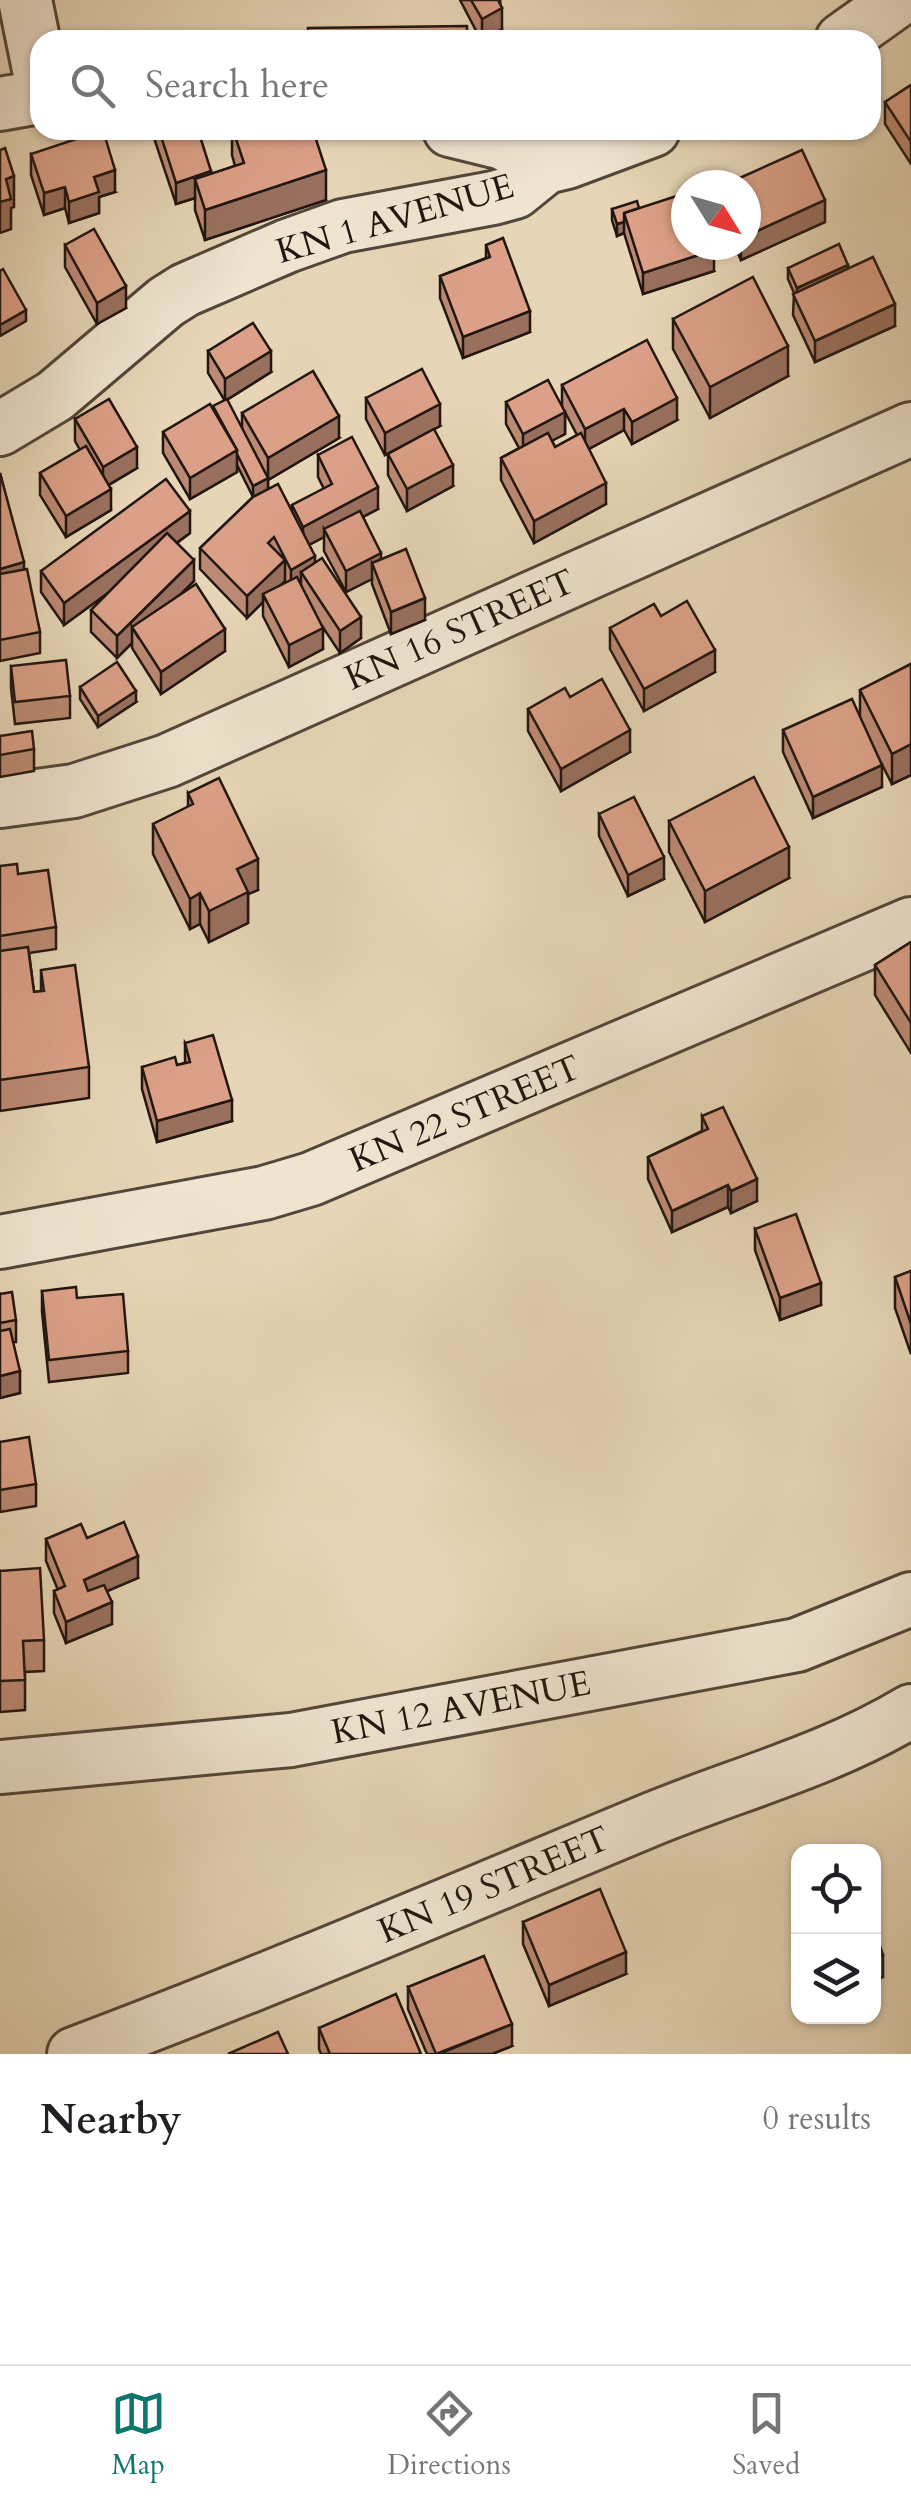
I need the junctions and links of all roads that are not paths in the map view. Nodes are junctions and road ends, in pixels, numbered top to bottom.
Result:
1 (25, 0) edge
2 (898, 0) edge
3 (31, 30) edge
4 (856, 30) edge
5 (30, 98) edge
6 (0, 104) edge
7 (492, 140) edge
8 (626, 140) edge
9 (546, 167) junction
10 (0, 428) edge
11 (911, 429) edge
12 (0, 801) edge
13 (911, 924) edge
14 (0, 1242) edge
15 (911, 1599) edge
16 (911, 1710) edge
17 (0, 1767) edge
18 (74, 2054) edge

1 - 3 street
2 - 4 street
5 - 6 street
7 - 9 street
8 - 9 street, KN 1 AVENUE
9 - 10 street, KN 1 AVENUE
11 - 12 street, KN 16 STREET
13 - 14 street, KN 22 STREET
15 - 17 street, KN 12 AVENUE
16 - 18 street, KN 19 STREET

